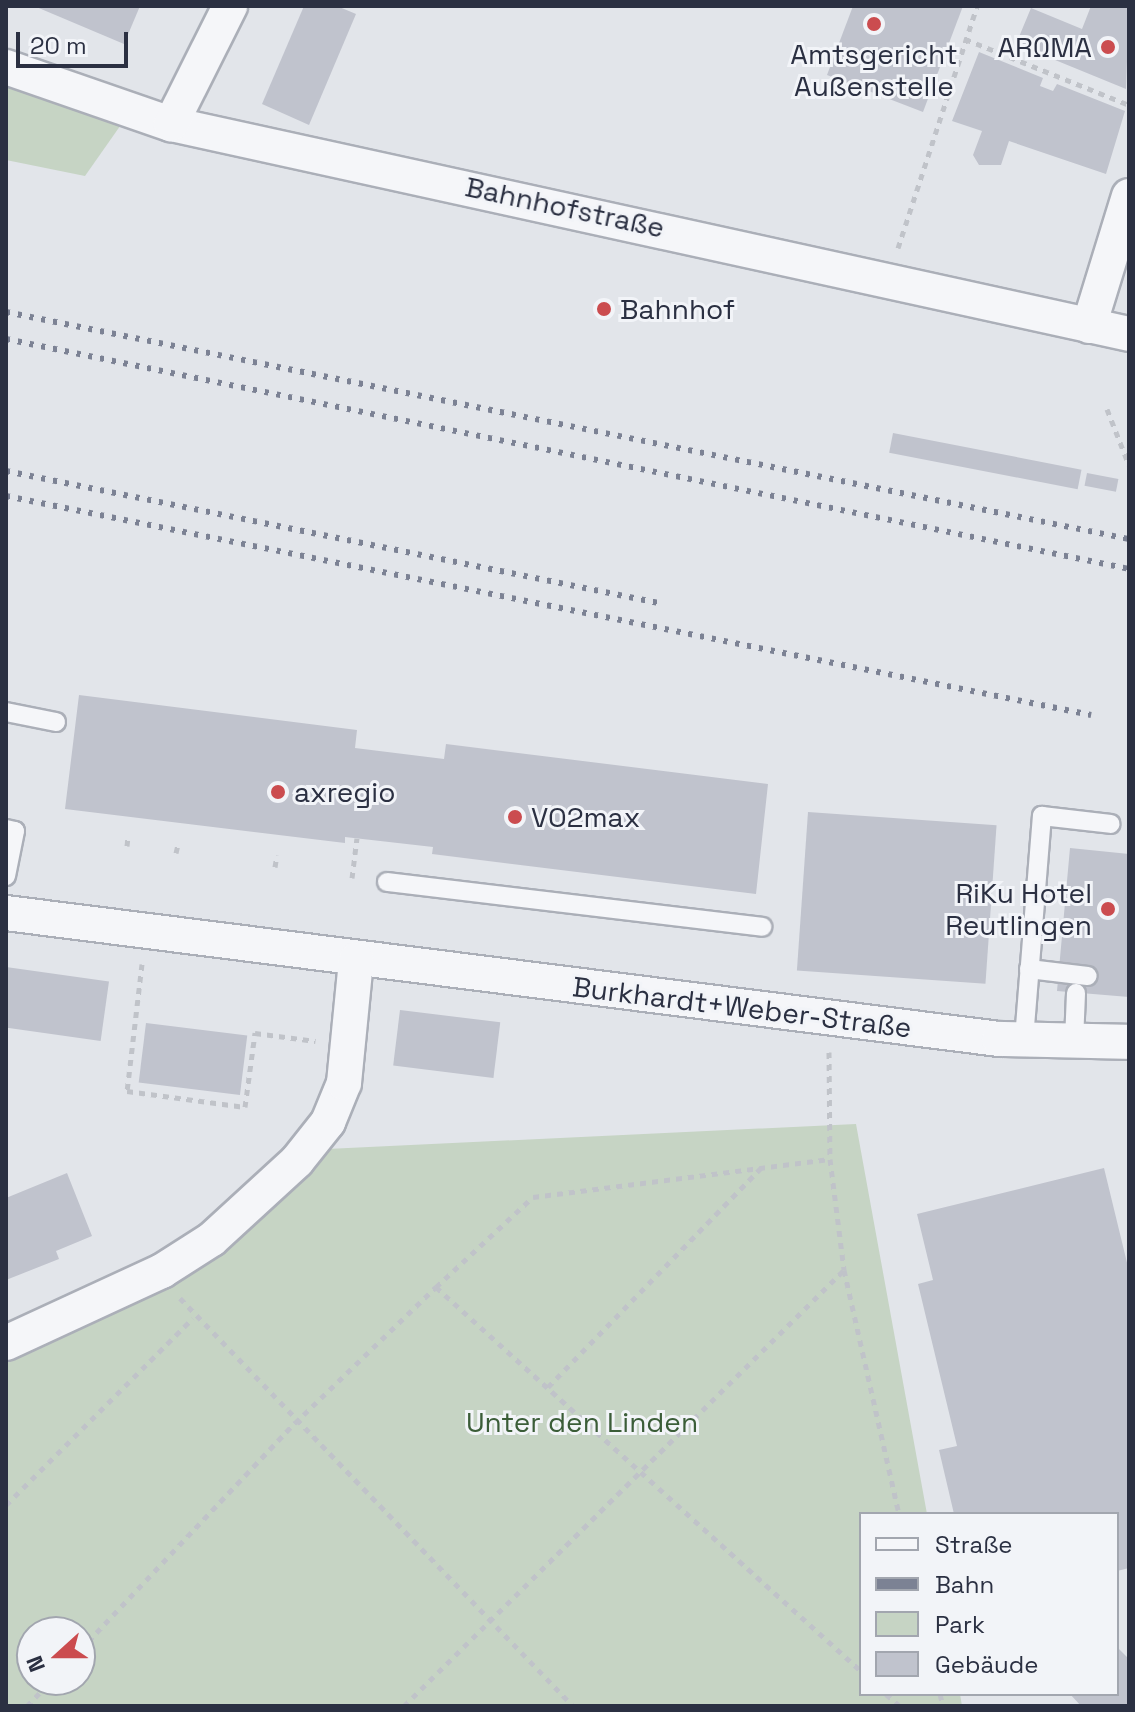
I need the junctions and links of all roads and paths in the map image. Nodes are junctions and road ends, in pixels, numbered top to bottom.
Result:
1 (230, 6) edge
2 (977, 6) edge
3 (965, 39) junction
4 (6, 67) edge
5 (1129, 105) edge
6 (171, 124) junction
7 (1129, 196) edge
8 (1122, 229) edge
9 (889, 277) junction
10 (1089, 326) junction
11 (1129, 334) edge
12 (1107, 409) dead end
13 (1129, 465) edge
14 (6, 712) edge
15 (56, 722) dead end
16 (1111, 824) dead end
17 (6, 829) edge
18 (128, 837) dead end
19 (357, 838) dead end
20 (178, 844) dead end
21 (127, 846) dead end
22 (176, 853) dead end
23 (277, 855) dead end
24 (275, 867) dead end
25 (6, 876) edge
26 (352, 878) dead end
27 (387, 882) dead end
28 (6, 913) edge
29 (762, 927) dead end
30 (356, 960) junction
31 (1029, 969) junction
32 (1088, 976) dead end
33 (140, 978) dead end
34 (1076, 993) dead end
35 (830, 1018) junction
36 (1024, 1039) junction
37 (309, 1040) dead end
38 (1074, 1041) junction
39 (1129, 1042) edge
40 (830, 1159) junction
41 (761, 1168) junction
42 (844, 1270) junction
43 (162, 1271) junction
44 (436, 1287) junction
45 (193, 1318) junction
46 (6, 1343) edge
47 (548, 1387) junction
48 (295, 1423) junction
49 (640, 1472) junction
50 (6, 1505) edge
51 (899, 1512) edge
52 (489, 1622) junction
53 (96, 1633) edge
54 (859, 1669) edge
55 (404, 1706) edge
56 (573, 1706) edge

1 - 6 street
2 - 3 path
3 - 5 path
3 - 9 path
4 - 6 street, Bahnhofstraße
6 - 9 street, Bahnhofstraße
7 - 8 street
8 - 10 street
9 - 10 street, Bahnhofstraße
10 - 11 street, Bahnhofstraße
12 - 13 path
14 - 15 lane
16 - 31 lane
17 - 25 lane
18 - 21 path
19 - 26 path
20 - 22 path
23 - 24 path
27 - 29 lane
28 - 30 street, Burkhardt+Weber-Straße
30 - 35 street, Burkhardt+Weber-Straße
30 - 43 street
31 - 32 lane
31 - 36 lane
33 - 37 path
34 - 38 lane
35 - 36 street, Burkhardt+Weber-Straße
35 - 40 path
36 - 38 street, Burkhardt+Weber-Straße
38 - 39 street, Burkhardt+Weber-Straße
40 - 41 path
40 - 42 path
41 - 44 path
41 - 47 path
42 - 49 path
42 - 51 path
43 - 45 path
43 - 46 street
44 - 47 path
44 - 48 path
45 - 48 path
45 - 50 path
47 - 49 path
48 - 52 path
48 - 53 path
49 - 52 path
49 - 54 path
52 - 55 path
52 - 56 path

